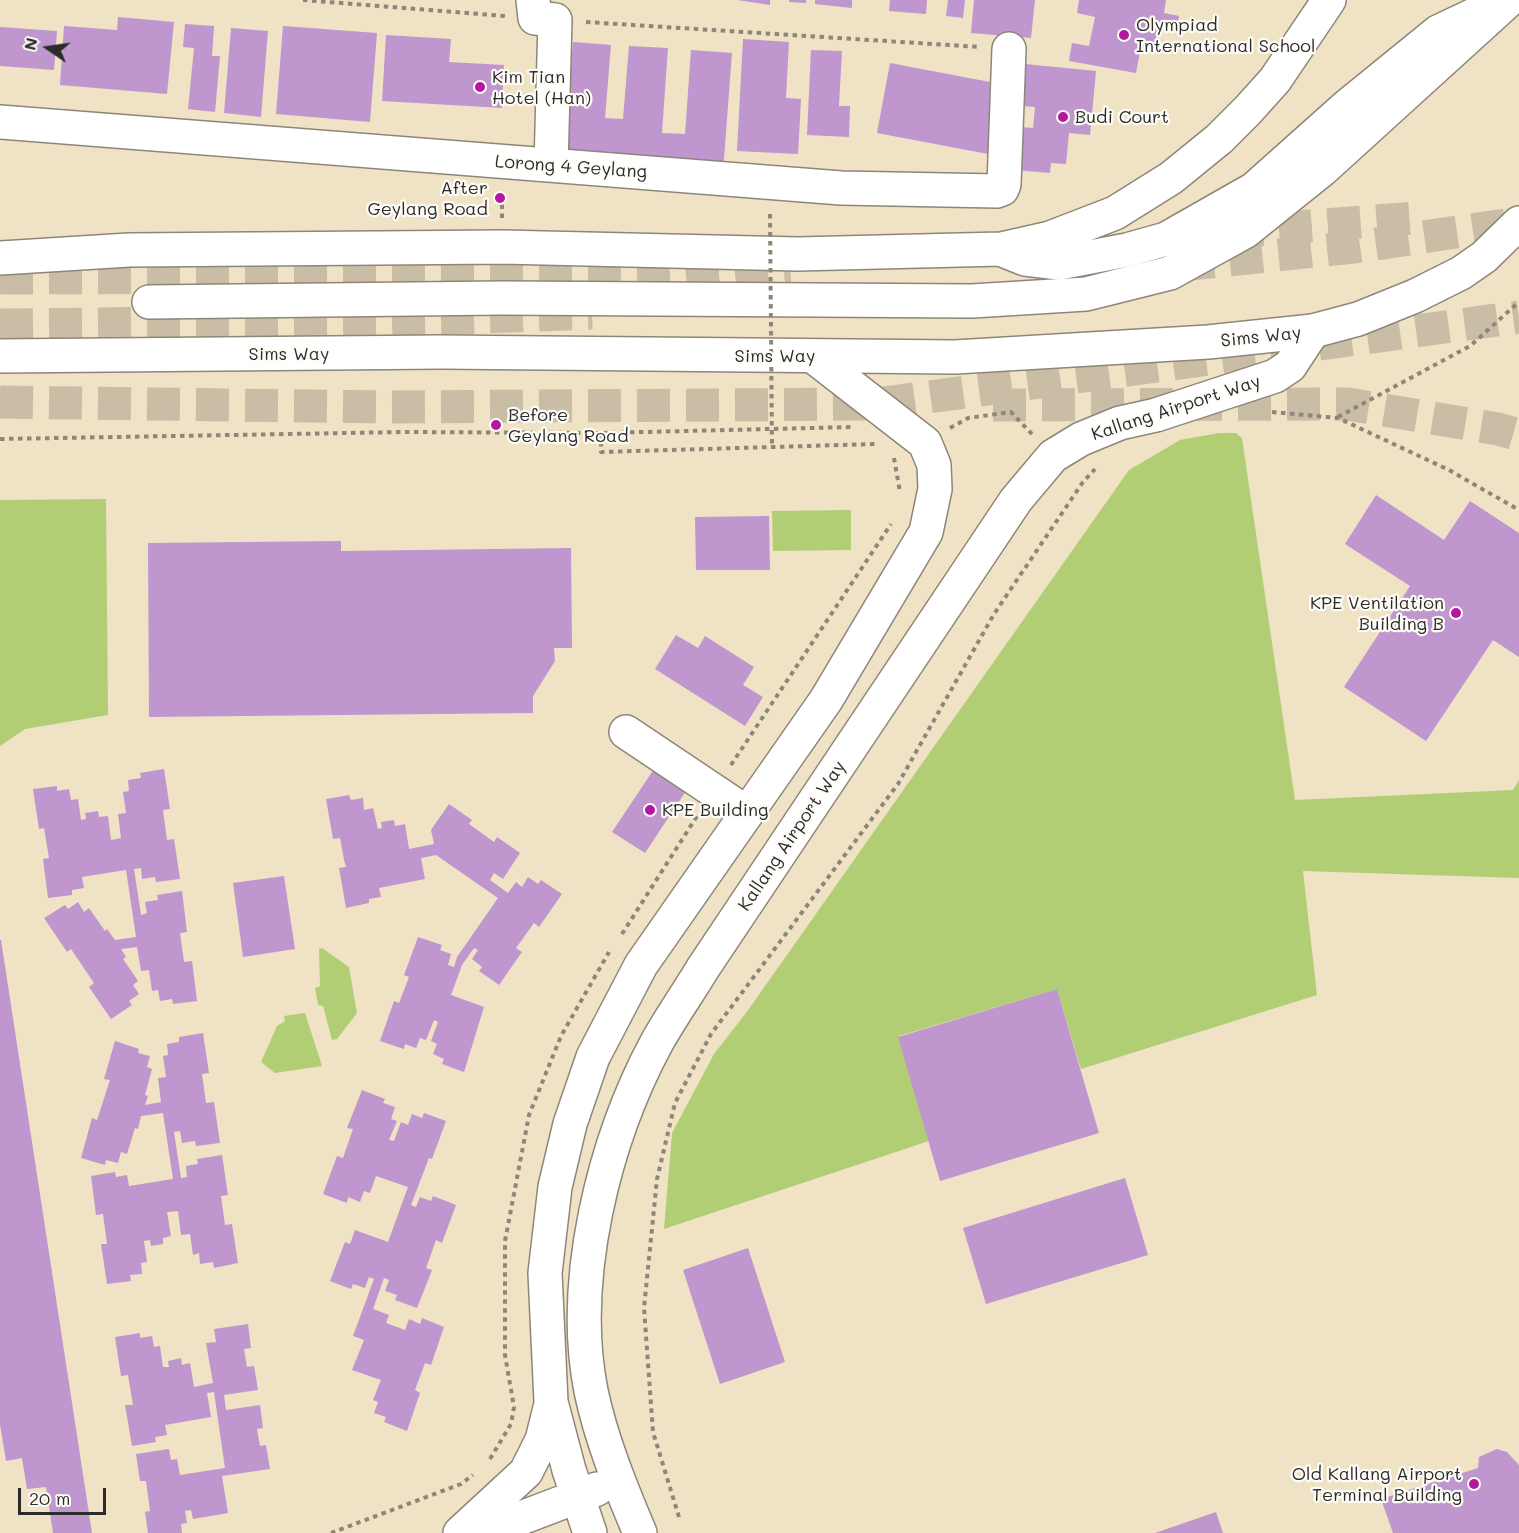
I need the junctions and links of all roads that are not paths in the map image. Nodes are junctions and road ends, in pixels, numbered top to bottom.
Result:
1 (1507, 0) edge
2 (1326, 3) edge
3 (542, 13) edge
4 (1009, 49) road end
5 (0, 122) edge
6 (551, 165) junction
7 (1519, 223) edge
8 (1001, 249) junction
9 (0, 258) edge
10 (149, 302) dead end
11 (1312, 331) junction
12 (0, 356) edge
13 (814, 357) junction
14 (626, 732) dead end
15 (747, 813) junction
16 (551, 1402) junction
17 (578, 1496) junction
18 (630, 1508) edge
19 (584, 1531) edge
20 (460, 1533) edge
21 (482, 1533) edge

1 - 8 main road
1 - 10 main road
2 - 8 main road
3 - 6 main road
4 - 6 main road, Lorong 4 Geylang
5 - 6 main road, Lorong 4 Geylang
7 - 11 main road, Sims Way
8 - 9 main road
11 - 13 main road, Sims Way
11 - 18 main road, Kallang Airport Way
12 - 13 main road, Sims Way
13 - 15 main road
14 - 15 main road
15 - 16 main road
16 - 17 main road
16 - 20 main road
17 - 18 main road
17 - 19 main road
17 - 21 main road
18 - 19 main road

